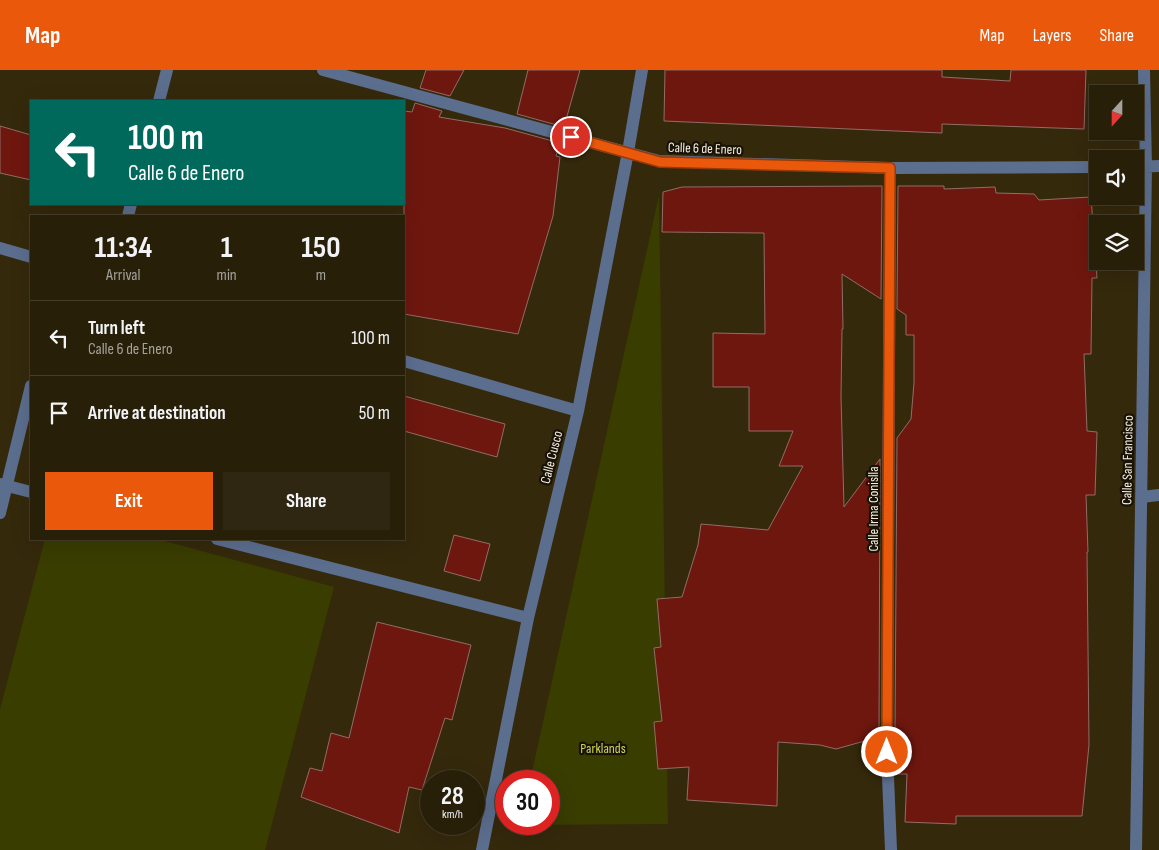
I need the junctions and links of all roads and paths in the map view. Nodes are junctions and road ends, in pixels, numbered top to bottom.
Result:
1 (167, 70) edge
2 (324, 70) edge
3 (642, 70) edge
4 (1144, 70) edge
5 (159, 100) edge
6 (628, 152) junction
7 (1089, 167) edge
8 (1147, 167) edge
9 (890, 168) junction
10 (0, 248) edge
11 (30, 257) edge
12 (405, 362) edge
13 (30, 390) edge
14 (578, 411) junction
15 (4, 485) edge
16 (30, 492) edge
17 (1159, 495) edge
18 (1142, 496) junction
19 (0, 513) edge
20 (221, 540) edge
21 (528, 618) junction
22 (482, 850) edge
23 (891, 850) edge
24 (1136, 850) edge

1 - 5 street
2 - 6 street, Calle 6 de Enero
3 - 6 street, Calle Cusco
4 - 8 street, Calle San Francisco
6 - 9 street, Calle 6 de Enero
6 - 14 street, Calle Cusco
7 - 9 street, Calle 6 de Enero
8 - 18 street, Calle San Francisco
9 - 23 street, Calle Irma Conislla
10 - 11 street
12 - 14 street
13 - 15 street
14 - 21 street, Calle Cusco
15 - 16 street
15 - 19 street
17 - 18 street
18 - 24 street, Calle San Francisco
20 - 21 street
21 - 22 street, Calle Cusco

